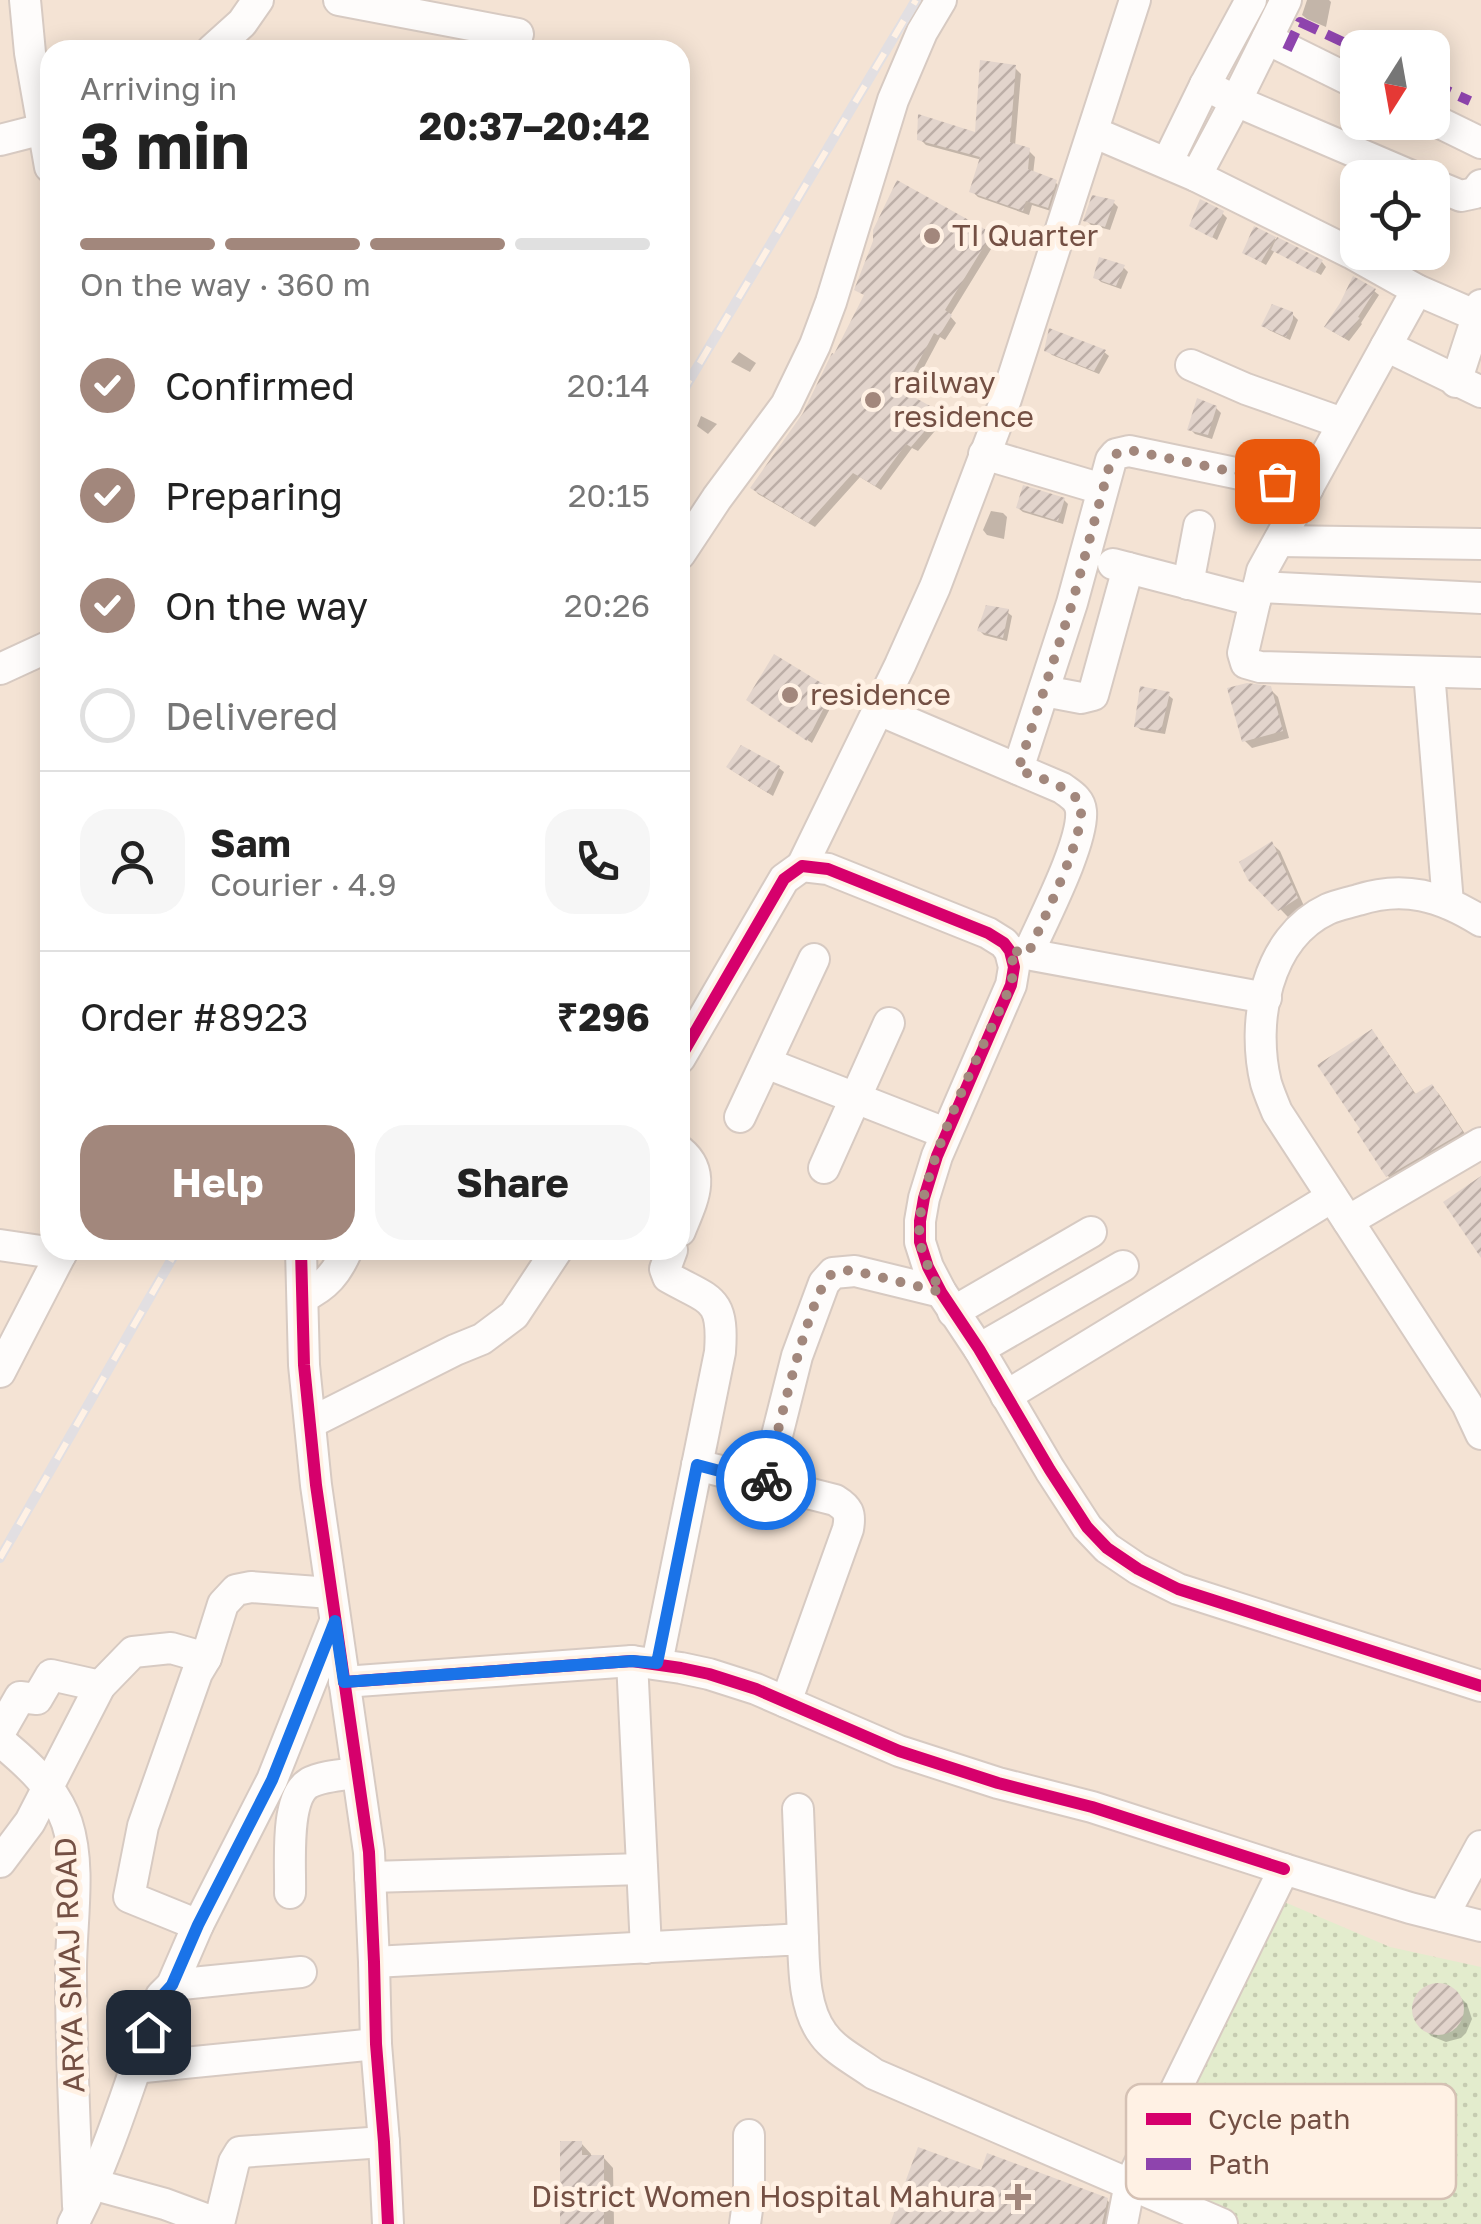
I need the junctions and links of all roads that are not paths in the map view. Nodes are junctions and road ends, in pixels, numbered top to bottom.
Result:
1 (24, 0) edge
2 (258, 0) edge
3 (339, 0) edge
4 (941, 0) edge
5 (1135, 0) edge
6 (1251, 0) edge
7 (1286, 0) edge
8 (518, 34) dead end
9 (1267, 39) junction
10 (233, 40) edge
11 (1340, 75) edge
12 (1205, 85) junction
13 (1236, 101) junction
14 (40, 106) edge
15 (1450, 128) edge
16 (1093, 132) junction
17 (0, 140) edge
18 (40, 143) edge
19 (1481, 143) edge
20 (1374, 160) edge
21 (1167, 163) junction
22 (1196, 176) junction
23 (1481, 185) edge
24 (1450, 191) edge
25 (1417, 290) junction
26 (1479, 311) edge
27 (1386, 346) junction
28 (1190, 365) dead end
29 (1469, 387) edge
30 (1342, 423) junction
31 (984, 454) junction
32 (1308, 488) junction
33 (1102, 489) junction
34 (1199, 526) dead end
35 (690, 539) edge
36 (1279, 541) junction
37 (1481, 544) edge
38 (1085, 557) junction
39 (1128, 568) junction
40 (1188, 584) junction
41 (1257, 594) junction
42 (1481, 598) edge
43 (40, 651) edge
44 (0, 669) edge
45 (1429, 672) junction
46 (1481, 673) edge
47 (1044, 691) junction
48 (878, 710) junction
49 (1018, 770) junction
50 (802, 866) junction
51 (1448, 903) junction
52 (1481, 921) edge
53 (1019, 952) junction
54 (814, 959) dead end
55 (1266, 998) junction
56 (889, 1023) dead end
57 (690, 1041) edge
58 (766, 1063) junction
59 (854, 1098) junction
60 (740, 1117) dead end
61 (945, 1133) junction
62 (1481, 1143) edge
63 (690, 1161) edge
64 (824, 1168) dead end
65 (690, 1205) edge
66 (1340, 1209) junction
67 (1091, 1232) dead end
68 (0, 1245) edge
69 (40, 1250) edge
70 (58, 1260) edge
71 (302, 1260) edge
72 (343, 1260) edge
73 (550, 1260) edge
74 (668, 1260) edge
75 (1123, 1266) dead end
76 (302, 1297) junction
77 (947, 1302) junction
78 (979, 1350) junction
79 (0, 1372) edge
80 (1006, 1396) junction
81 (1474, 1400) edge
82 (310, 1423) junction
83 (1481, 1434) edge
84 (697, 1465) junction
85 (765, 1483) junction
86 (333, 1607) junction
87 (206, 1658) junction
88 (644, 1662) junction
89 (344, 1682) junction
90 (100, 1686) junction
91 (1481, 1686) edge
92 (786, 1702) junction
93 (0, 1732) edge
94 (0, 1742) edge
95 (357, 1773) junction
96 (49, 1789) junction
97 (798, 1809) dead end
98 (1481, 1846) edge
99 (0, 1862) edge
100 (642, 1869) junction
101 (1284, 1869) junction
102 (370, 1877) junction
103 (290, 1893) dead end
104 (1443, 1916) junction
105 (198, 1925) junction
106 (1481, 1926) edge
107 (804, 1939) junction
108 (646, 1948) junction
109 (374, 1962) junction
110 (301, 1972) dead end
111 (172, 1985) junction
112 (376, 2044) junction
113 (134, 2068) junction
114 (1179, 2084) edge
115 (748, 2135) dead end
116 (384, 2142) junction
117 (1126, 2181) edge
118 (92, 2184) junction
119 (1127, 2199) edge
120 (1166, 2199) edge
121 (76, 2219) edge
122 (388, 2224) edge
123 (744, 2224) edge
124 (1122, 2224) edge
125 (1222, 2224) edge

1 - 14 street
2 - 10 street
3 - 8 street
4 - 35 street
5 - 16 street
6 - 12 street
7 - 9 street
9 - 11 street
9 - 13 street
12 - 13 street
12 - 21 street
13 - 20 street
13 - 22 street
15 - 19 street
16 - 21 street
16 - 31 street
17 - 18 street
21 - 22 street
22 - 25 street
23 - 24 street
25 - 26 street
25 - 27 street
26 - 29 street
27 - 29 street
27 - 30 street
28 - 30 street
30 - 32 street
31 - 33 street
31 - 48 street
32 - 33 street
32 - 36 street
33 - 38 street
34 - 40 street
36 - 37 street
36 - 41 street
38 - 39 street
38 - 47 street
39 - 40 street
39 - 47 street
40 - 41 street
41 - 42 street
41 - 45 street
43 - 44 street
45 - 46 street
45 - 51 street
47 - 49 street
48 - 49 street
48 - 50 street
49 - 53 street
50 - 53 street
50 - 57 street
51 - 52 street
51 - 55 street
53 - 55 street
53 - 61 street
54 - 58 street
55 - 66 street
56 - 59 street
58 - 59 street
58 - 60 street
59 - 61 street
59 - 64 street
61 - 77 street
62 - 66 street
63 - 65 street
66 - 80 street
66 - 81 street
67 - 77 street
68 - 69 street
70 - 79 street
71 - 76 street
72 - 76 street
73 - 82 street
74 - 84 street
75 - 78 street
76 - 82 street
77 - 78 street
77 - 85 street
78 - 80 street
80 - 91 street
81 - 83 street
82 - 86 street
84 - 85 street
84 - 88 street
85 - 92 street
86 - 87 street
86 - 89 street
86 - 105 street
87 - 90 street
87 - 105 street
88 - 89 street
88 - 92 street
88 - 100 street
89 - 95 street
90 - 93 street
90 - 96 street
92 - 101 street
94 - 96 street, ARYA SMAJ ROAD
95 - 102 street
95 - 103 street
96 - 99 street
96 - 121 street, ARYA SMAJ ROAD
97 - 107 street
98 - 104 street
100 - 102 street
100 - 108 street
101 - 104 street
101 - 114 street
102 - 109 street
104 - 106 street
105 - 111 street
107 - 108 street
107 - 117 street
108 - 109 street
109 - 112 street
110 - 111 street
111 - 113 street
112 - 113 street
112 - 116 street
113 - 118 street
115 - 123 street
116 - 118 street
116 - 122 street
118 - 121 street
119 - 124 street
120 - 125 street

